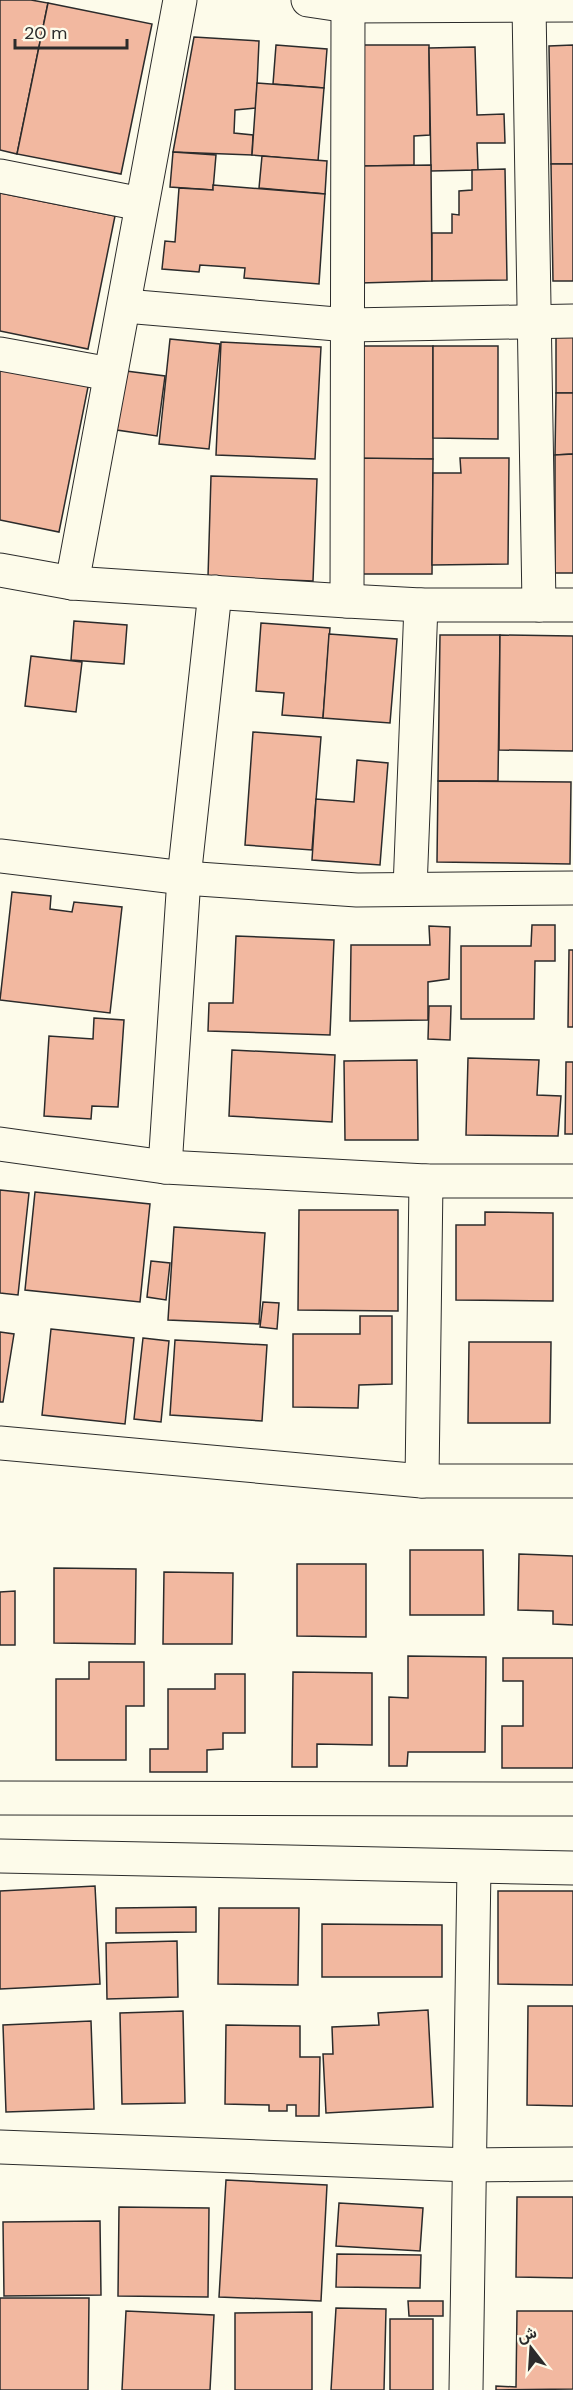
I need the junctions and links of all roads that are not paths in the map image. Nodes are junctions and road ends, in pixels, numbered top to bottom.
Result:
1 (180, 0) edge
2 (308, 0) edge
3 (573, 5) edge
4 (348, 6) junction
5 (529, 6) junction
6 (0, 176) edge
7 (141, 204) junction
8 (125, 306) junction
9 (534, 321) junction
10 (573, 321) edge
11 (348, 325) junction
12 (0, 354) edge
13 (110, 374) junction
14 (0, 570) edge
15 (72, 583) junction
16 (215, 592) junction
17 (347, 601) junction
18 (421, 605) junction
19 (539, 605) junction
20 (573, 605) edge
21 (0, 856) edge
22 (184, 878) junction
23 (573, 888) edge
24 (411, 890) junction
25 (0, 1144) edge
26 (165, 1167) junction
27 (426, 1181) junction
28 (573, 1181) edge
29 (0, 1443) edge
30 (422, 1481) junction
31 (573, 1481) edge
32 (0, 1798) edge
33 (573, 1799) edge
34 (0, 1856) edge
35 (474, 1867) junction
36 (573, 1868) edge
37 (0, 2148) edge
38 (573, 2164) edge
39 (469, 2165) junction
40 (466, 2390) edge

1 - 7 street
2 - 4 street
3 - 5 street
4 - 5 street
4 - 11 street
5 - 9 street
6 - 7 street
7 - 8 street
8 - 11 street
8 - 13 street
9 - 10 street
9 - 11 street
9 - 19 street
11 - 17 street
12 - 13 street
13 - 15 street
14 - 15 street
15 - 16 street
16 - 17 street
16 - 22 street
17 - 18 street
18 - 19 street
18 - 24 street
19 - 20 street
21 - 22 street
22 - 24 street
22 - 26 street
23 - 24 street
25 - 26 street
26 - 27 street
27 - 28 street
27 - 30 street
29 - 30 street
30 - 31 street
32 - 33 street
34 - 35 street
35 - 36 street
35 - 39 street
37 - 39 street
38 - 39 street
39 - 40 street

